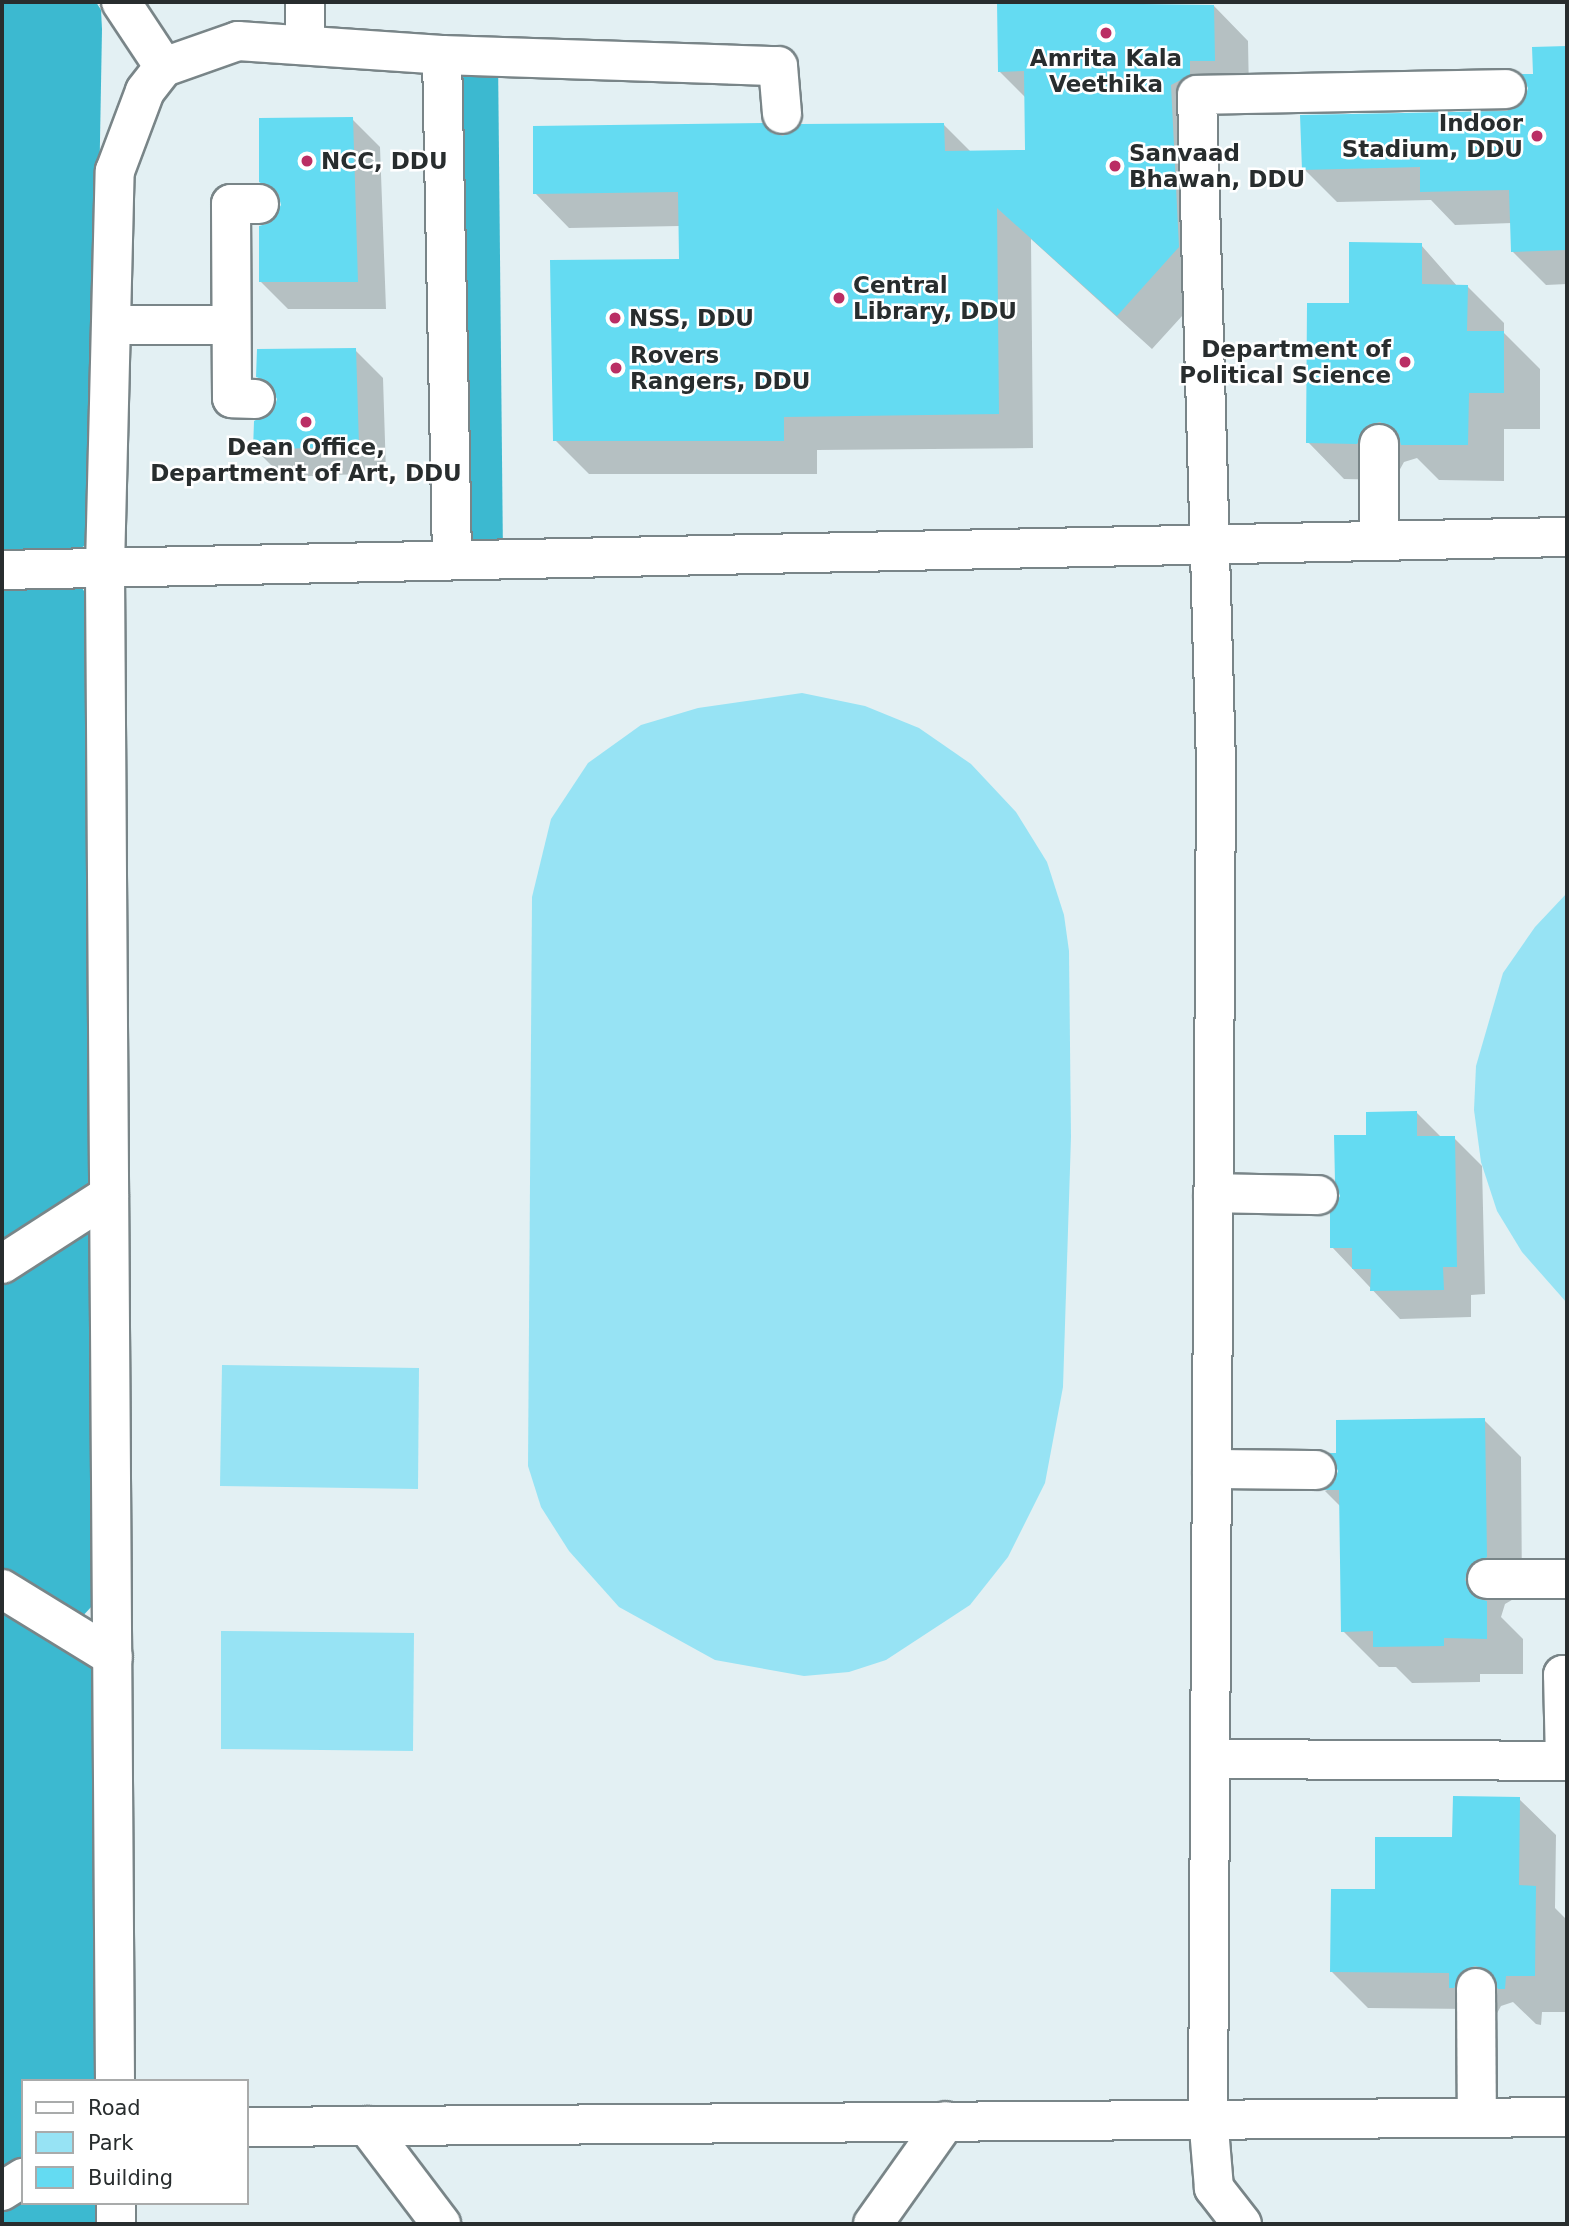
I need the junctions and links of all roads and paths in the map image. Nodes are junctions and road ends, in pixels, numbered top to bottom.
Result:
1 (121, 2) edge
2 (305, 2) edge
3 (305, 44) junction
4 (442, 55) junction
5 (164, 67) junction
6 (1506, 89) dead end
7 (782, 114) dead end
8 (258, 204) dead end
9 (111, 325) junction
10 (231, 325) junction
11 (255, 399) dead end
12 (1379, 444) dead end
13 (1567, 537) edge
14 (1379, 541) junction
15 (1211, 544) junction
16 (452, 558) junction
17 (105, 567) junction
18 (2, 570) edge
19 (1213, 1193) junction
20 (109, 1195) junction
21 (1318, 1195) dead end
22 (2, 1264) edge
23 (1212, 1469) junction
24 (1317, 1470) dead end
25 (1487, 1579) dead end
26 (1567, 1579) edge
27 (2, 1589) edge
28 (113, 1657) junction
29 (1567, 1675) edge
30 (1211, 1759) junction
31 (1566, 1761) edge
32 (1476, 1988) dead end
33 (115, 2079) edge
34 (1208, 2117) junction
35 (1477, 2117) junction
36 (1567, 2117) edge
37 (946, 2121) junction
38 (368, 2126) junction
39 (248, 2127) edge
40 (21, 2179) edge
41 (2, 2191) edge
42 (116, 2205) edge
43 (116, 2224) edge
44 (441, 2224) edge
45 (873, 2224) edge
46 (1242, 2224) edge

1 - 5 lane
2 - 3 lane
3 - 4 lane
3 - 5 lane
4 - 7 lane
4 - 16 lane
5 - 9 lane
6 - 15 lane
8 - 10 lane
9 - 10 lane
9 - 17 lane
10 - 11 lane
12 - 14 lane
13 - 14 lane
14 - 15 lane
15 - 16 lane
15 - 19 lane
16 - 17 lane
17 - 18 lane
17 - 20 lane
19 - 21 lane
19 - 23 lane
20 - 22 lane
20 - 28 lane
23 - 24 lane
23 - 30 lane
25 - 26 lane
27 - 28 lane
28 - 33 lane
29 - 31 lane
30 - 31 lane
30 - 34 lane
32 - 35 lane
34 - 35 lane
34 - 37 lane
34 - 46 lane
35 - 36 lane
37 - 38 lane
37 - 45 lane
38 - 39 lane
38 - 44 lane
40 - 41 lane
42 - 43 lane

